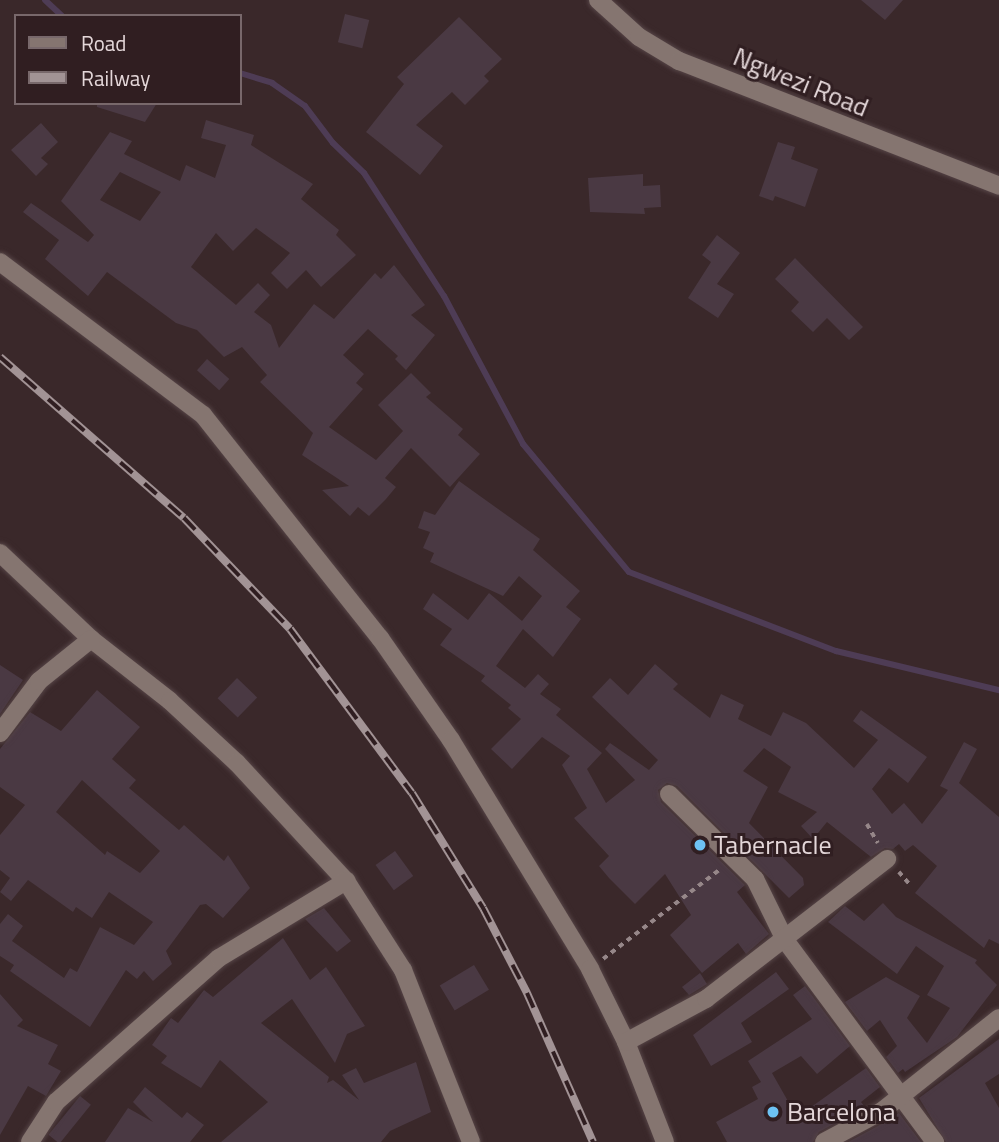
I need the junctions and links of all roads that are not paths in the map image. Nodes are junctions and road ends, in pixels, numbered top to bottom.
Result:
1 (598, 0) edge
2 (999, 186) edge
3 (0, 262) edge
4 (0, 553) edge
5 (91, 639) junction
6 (0, 733) edge
7 (669, 794) dead end
8 (887, 859) dead end
9 (346, 881) junction
10 (785, 940) junction
11 (999, 1018) edge
12 (626, 1042) junction
13 (900, 1096) junction
14 (30, 1142) edge
15 (471, 1142) edge
16 (666, 1142) edge
17 (824, 1142) edge
18 (934, 1142) edge

1 - 2 street, Ngwezi Road
3 - 12 street
4 - 5 street
5 - 6 street
5 - 9 street
7 - 10 street
8 - 10 street
9 - 14 street
9 - 15 street
10 - 12 street
10 - 13 street
11 - 13 street
12 - 16 street
13 - 17 street
13 - 18 street

